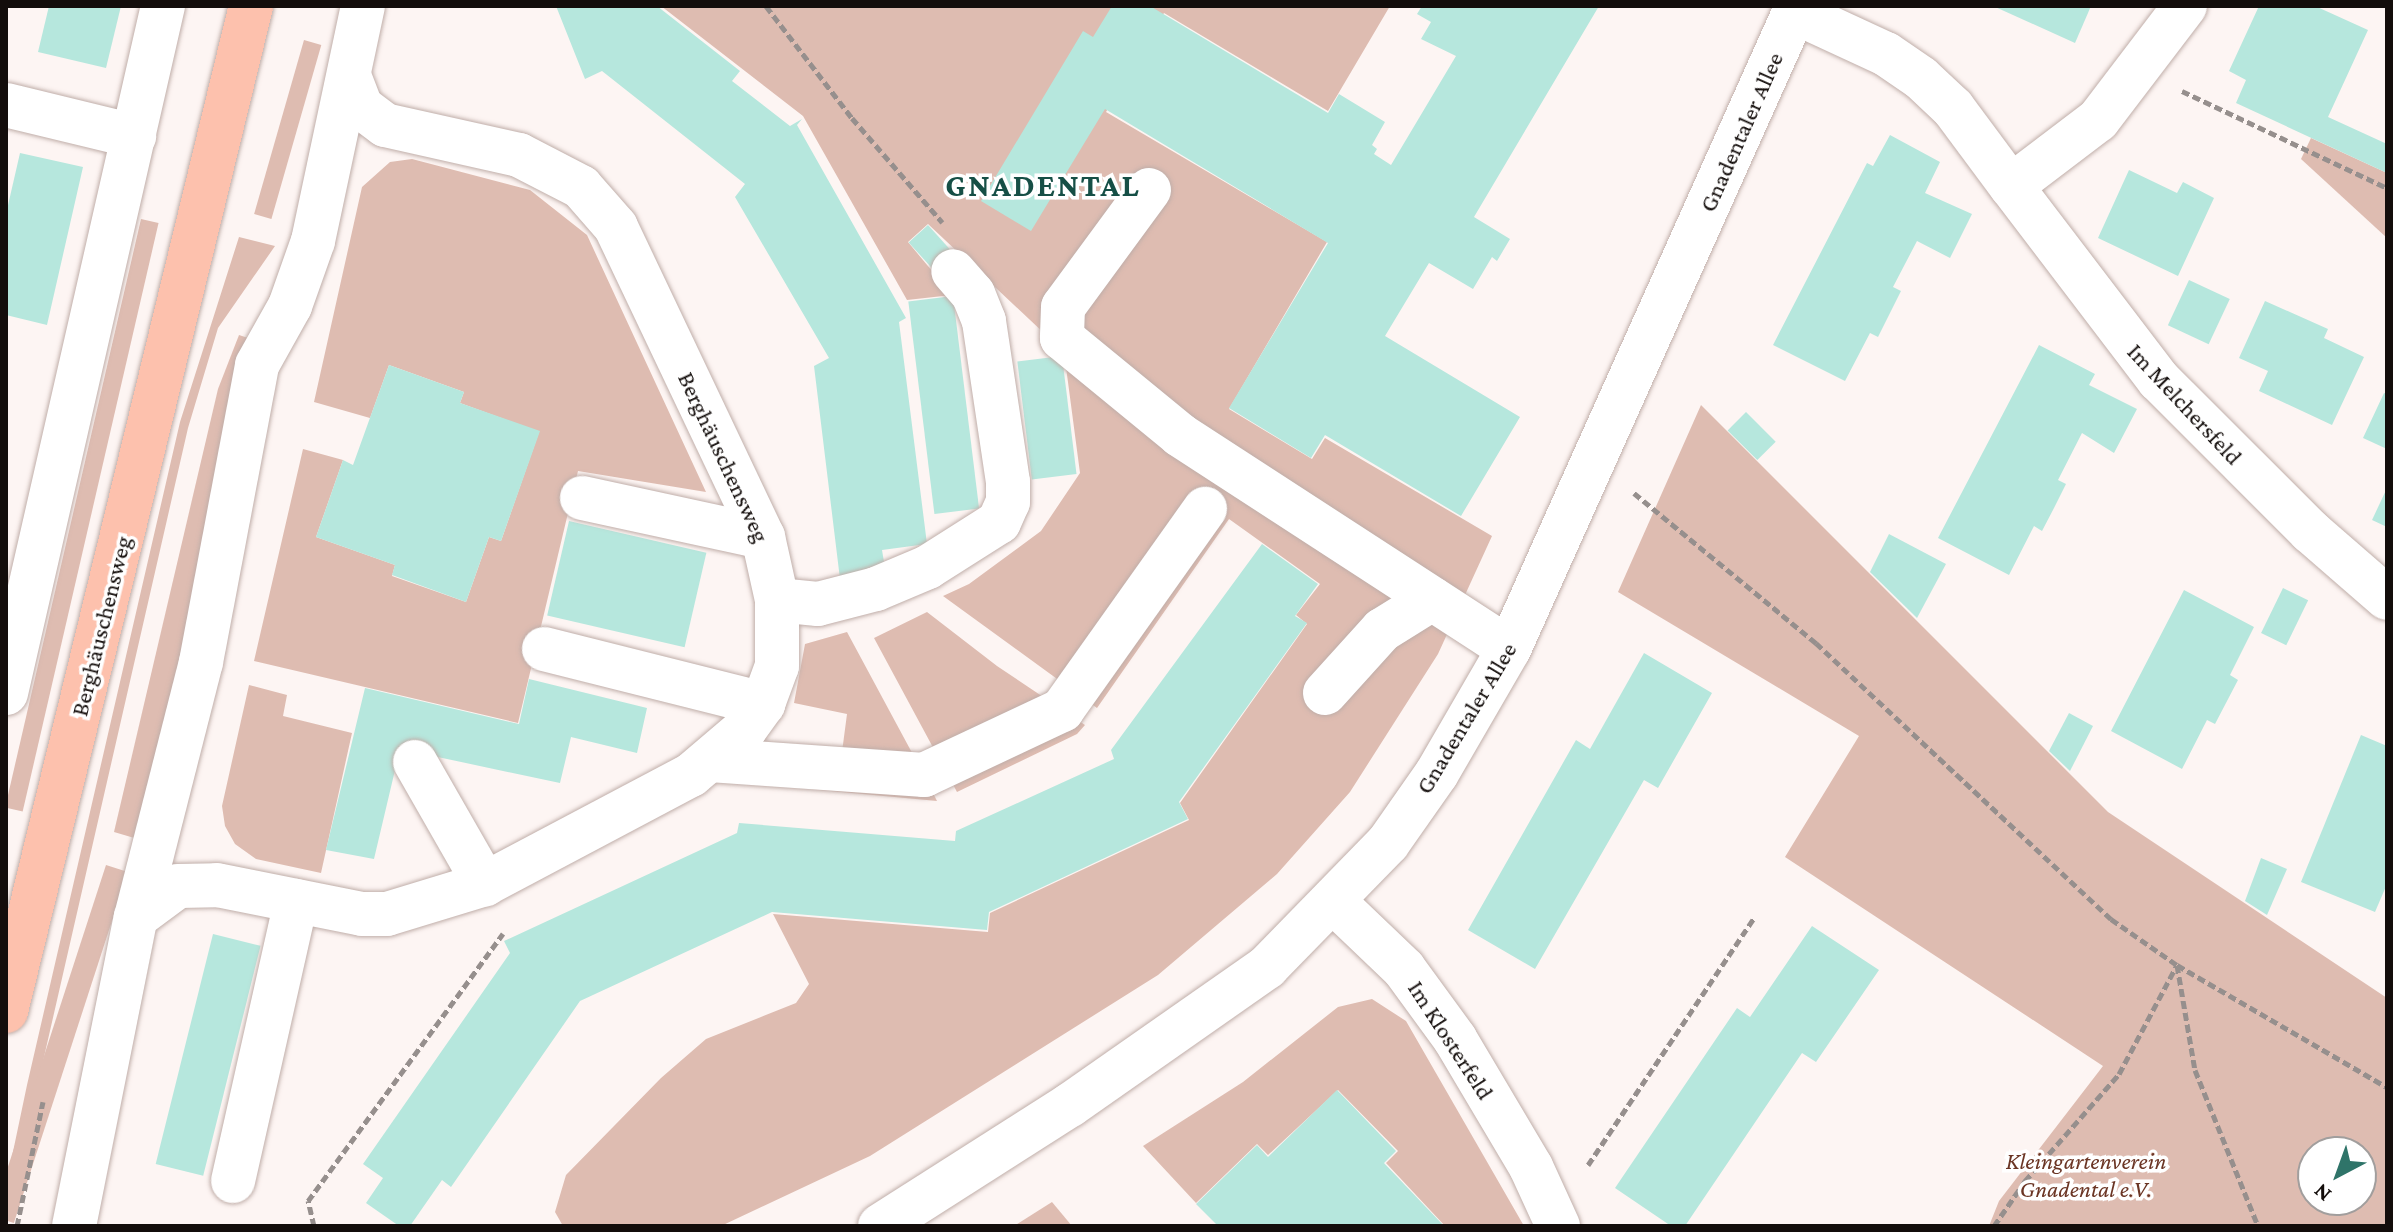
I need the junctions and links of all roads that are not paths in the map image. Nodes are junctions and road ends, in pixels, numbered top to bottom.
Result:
1 (163, 6) edge
2 (251, 6) edge
3 (363, 6) edge
4 (2185, 6) edge
5 (1796, 9) edge
6 (349, 76) junction
7 (6, 105) edge
8 (134, 136) junction
9 (2011, 186) junction
10 (1149, 190) dead end
11 (951, 250) road end
12 (582, 498) dead end
13 (1205, 509) dead end
14 (763, 537) junction
15 (2387, 598) edge
16 (1432, 599) junction
17 (777, 600) junction
18 (544, 649) dead end
19 (1509, 649) junction
20 (6, 693) edge
21 (1325, 693) dead end
22 (763, 704) junction
23 (710, 760) junction
24 (415, 762) dead end
25 (485, 884) junction
26 (296, 901) junction
27 (1334, 902) junction
28 (136, 917) junction
29 (6, 1011) edge
30 (233, 1181) dead end
31 (1552, 1211) edge
32 (74, 1226) edge
33 (880, 1226) edge

1 - 8 street
2 - 29 main road, Berghäuschensweg
3 - 6 street
4 - 9 street
5 - 9 street, Im Melchersfeld
5 - 19 street, Gnadentaler Allee
6 - 14 street, Berghäuschensweg
6 - 28 street
7 - 8 street
8 - 20 street
9 - 15 street, Im Melchersfeld
10 - 16 street
11 - 17 street
12 - 14 street
13 - 23 street
14 - 17 street, Berghäuschensweg
16 - 19 street
16 - 21 street
17 - 22 street, Berghäuschensweg
18 - 22 street
19 - 27 street, Gnadentaler Allee
22 - 23 street, Berghäuschensweg
23 - 25 street, Berghäuschensweg
24 - 25 street
25 - 26 street, Berghäuschensweg
26 - 28 street, Berghäuschensweg
26 - 30 street
27 - 31 street, Im Klosterfeld
27 - 33 street, Gnadentaler Allee
28 - 32 street

